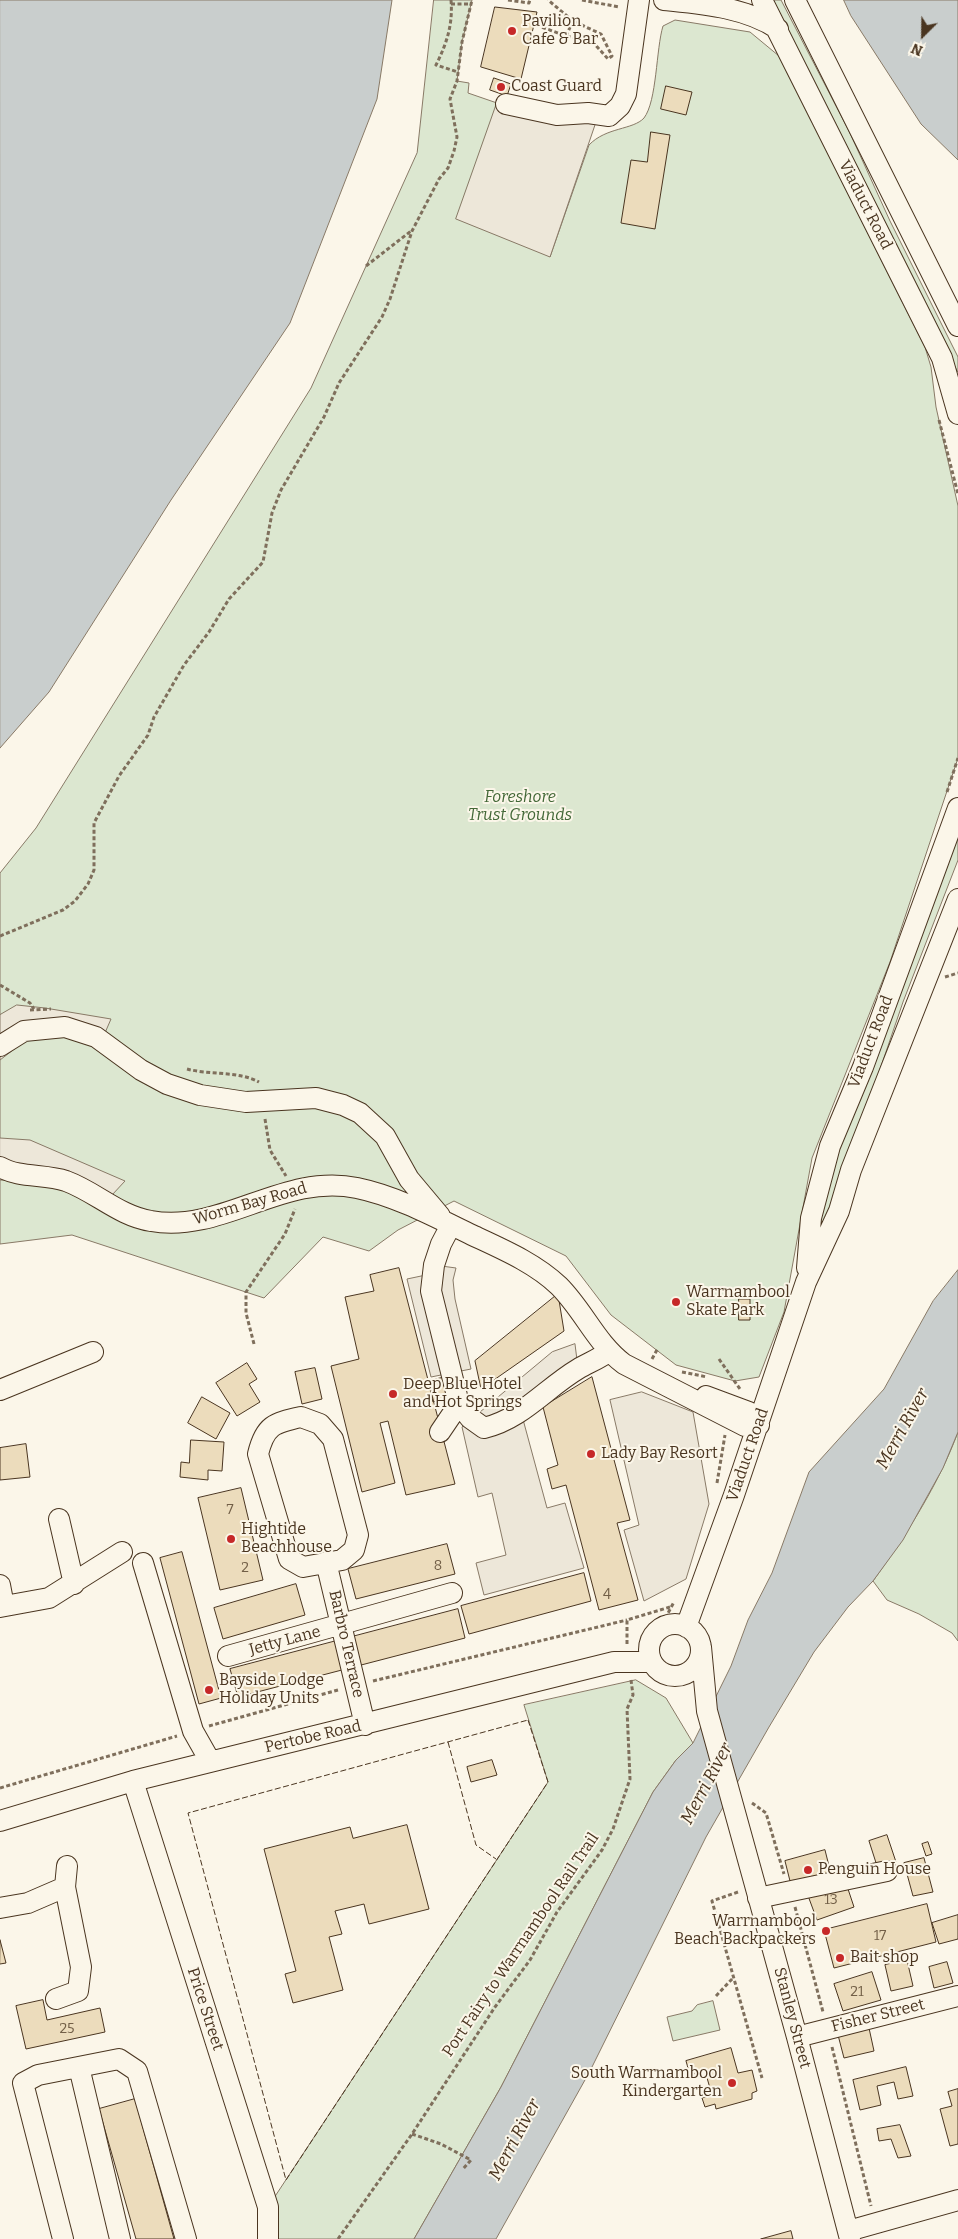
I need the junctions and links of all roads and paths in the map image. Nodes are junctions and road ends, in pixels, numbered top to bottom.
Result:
1 (508, 0) edge
2 (530, 0) edge
3 (548, 0) edge
4 (639, 0) edge
5 (664, 0) edge
6 (762, 0) edge
7 (795, 0) edge
8 (451, 2) edge
9 (472, 2) edge
10 (573, 21) junction
11 (536, 25) dead end
12 (778, 29) junction
13 (566, 36) junction
14 (458, 72) junction
15 (506, 104) dead end
16 (412, 231) junction
17 (366, 266) dead end
18 (958, 326) edge
19 (958, 414) edge
20 (958, 808) edge
21 (958, 899) edge
22 (0, 936) edge
23 (0, 985) edge
24 (49, 1027) junction
25 (0, 1046) edge
26 (397, 1156) junction
27 (0, 1167) edge
28 (362, 1189) junction
29 (448, 1223) junction
30 (806, 1282) junction
31 (93, 1352) dead end
32 (608, 1352) junction
33 (719, 1359) dead end
34 (668, 1386) junction
35 (0, 1390) edge
36 (459, 1404) junction
37 (738, 1407) junction
38 (759, 1425) junction
39 (440, 1432) dead end
40 (59, 1519) dead end
41 (122, 1552) dead end
42 (326, 1562) junction
43 (143, 1563) dead end
44 (74, 1584) junction
45 (0, 1585) edge
46 (452, 1593) dead end
47 (2, 1606) edge
48 (627, 1620) junction
49 (342, 1625) junction
50 (686, 1627) junction
51 (654, 1645) junction
52 (700, 1647) junction
53 (228, 1656) dead end
54 (627, 1660) junction
55 (669, 1675) junction
56 (356, 1686) junction
57 (707, 1711) junction
58 (365, 1725) junction
59 (193, 1731) junction
60 (210, 1761) junction
61 (133, 1781) junction
62 (0, 1788) edge
63 (739, 1803) junction
64 (0, 1821) edge
65 (67, 1866) dead end
66 (887, 1871) dead end
67 (65, 1887) junction
68 (756, 1892) junction
69 (790, 1892) junction
70 (0, 1908) edge
71 (734, 1978) junction
72 (716, 1996) dead end
73 (958, 1996) edge
74 (56, 1999) dead end
75 (828, 2029) junction
76 (797, 2037) junction
77 (78, 2067) junction
78 (762, 2078) dead end
79 (412, 2134) junction
80 (463, 2169) dead end
81 (958, 2200) edge
82 (875, 2223) junction
83 (849, 2235) edge
84 (63, 2239) edge
85 (120, 2239) edge
86 (186, 2239) edge
87 (268, 2239) edge
88 (338, 2239) edge

1 - 2 path
3 - 10 path
4 - 15 street
5 - 12 street
6 - 12 street, Viaduct Road
7 - 18 street, Viaduct Road
8 - 9 path
8 - 14 path
9 - 14 path
10 - 13 path
10 - 13 path
11 - 13 path
12 - 19 street, Viaduct Road
14 - 16 path
16 - 17 path
16 - 22 path
20 - 30 street, Viaduct Road
21 - 30 street, Viaduct Road
23 - 24 path
24 - 25 street, Worm Bay Road
24 - 26 street, Worm Bay Road
26 - 28 street
26 - 29 street, Worm Bay Road
27 - 28 street, Worm Bay Road
28 - 29 street, Worm Bay Road
29 - 32 street, Worm Bay Road
29 - 36 street
30 - 38 street, Viaduct Road
31 - 35 street
32 - 34 street, Worm Bay Road
32 - 36 street
33 - 37 path
34 - 37 street, Worm Bay Road
34 - 38 street, Worm Bay Road
36 - 39 street
37 - 38 street, Worm Bay Road
38 - 50 street, Viaduct Road
40 - 44 street
41 - 44 street
42 - 42 street
42 - 49 street, Barbro Terrace
43 - 59 street
44 - 47 street
45 - 47 street
46 - 49 street, Jetty Lane
48 - 51 path
48 - 54 path, Port Fairy to Warrnambool Rail Trail
48 - 56 path
49 - 53 street, Jetty Lane
49 - 56 street, Barbro Terrace
50 - 51 street
50 - 52 street
51 - 54 street, Pertobe Road
51 - 55 street
52 - 55 street
52 - 57 street, Stanley Street
54 - 58 street, Pertobe Road
54 - 79 path, Port Fairy to Warrnambool Rail Trail
55 - 57 street, Stanley Street
56 - 58 street, Barbro Terrace
56 - 59 path
57 - 63 street, Stanley Street
58 - 60 street, Pertobe Road
59 - 60 street
59 - 62 path
60 - 61 street, Pertobe Road
61 - 64 street, Pertobe Road
61 - 87 street, Price Street
63 - 68 street, Stanley Street
63 - 69 path
65 - 67 street
66 - 69 street
67 - 70 street
67 - 74 street
68 - 69 street
68 - 71 path
68 - 76 street, Stanley Street
69 - 75 path
71 - 72 path
71 - 78 path
73 - 75 street, Fisher Street
75 - 76 street, Fisher Street
75 - 82 path
76 - 83 street, Stanley Street
77 - 84 street
77 - 85 street
77 - 86 street
79 - 80 path
79 - 88 path, Port Fairy to Warrnambool Rail Trail
81 - 82 street
82 - 83 street

